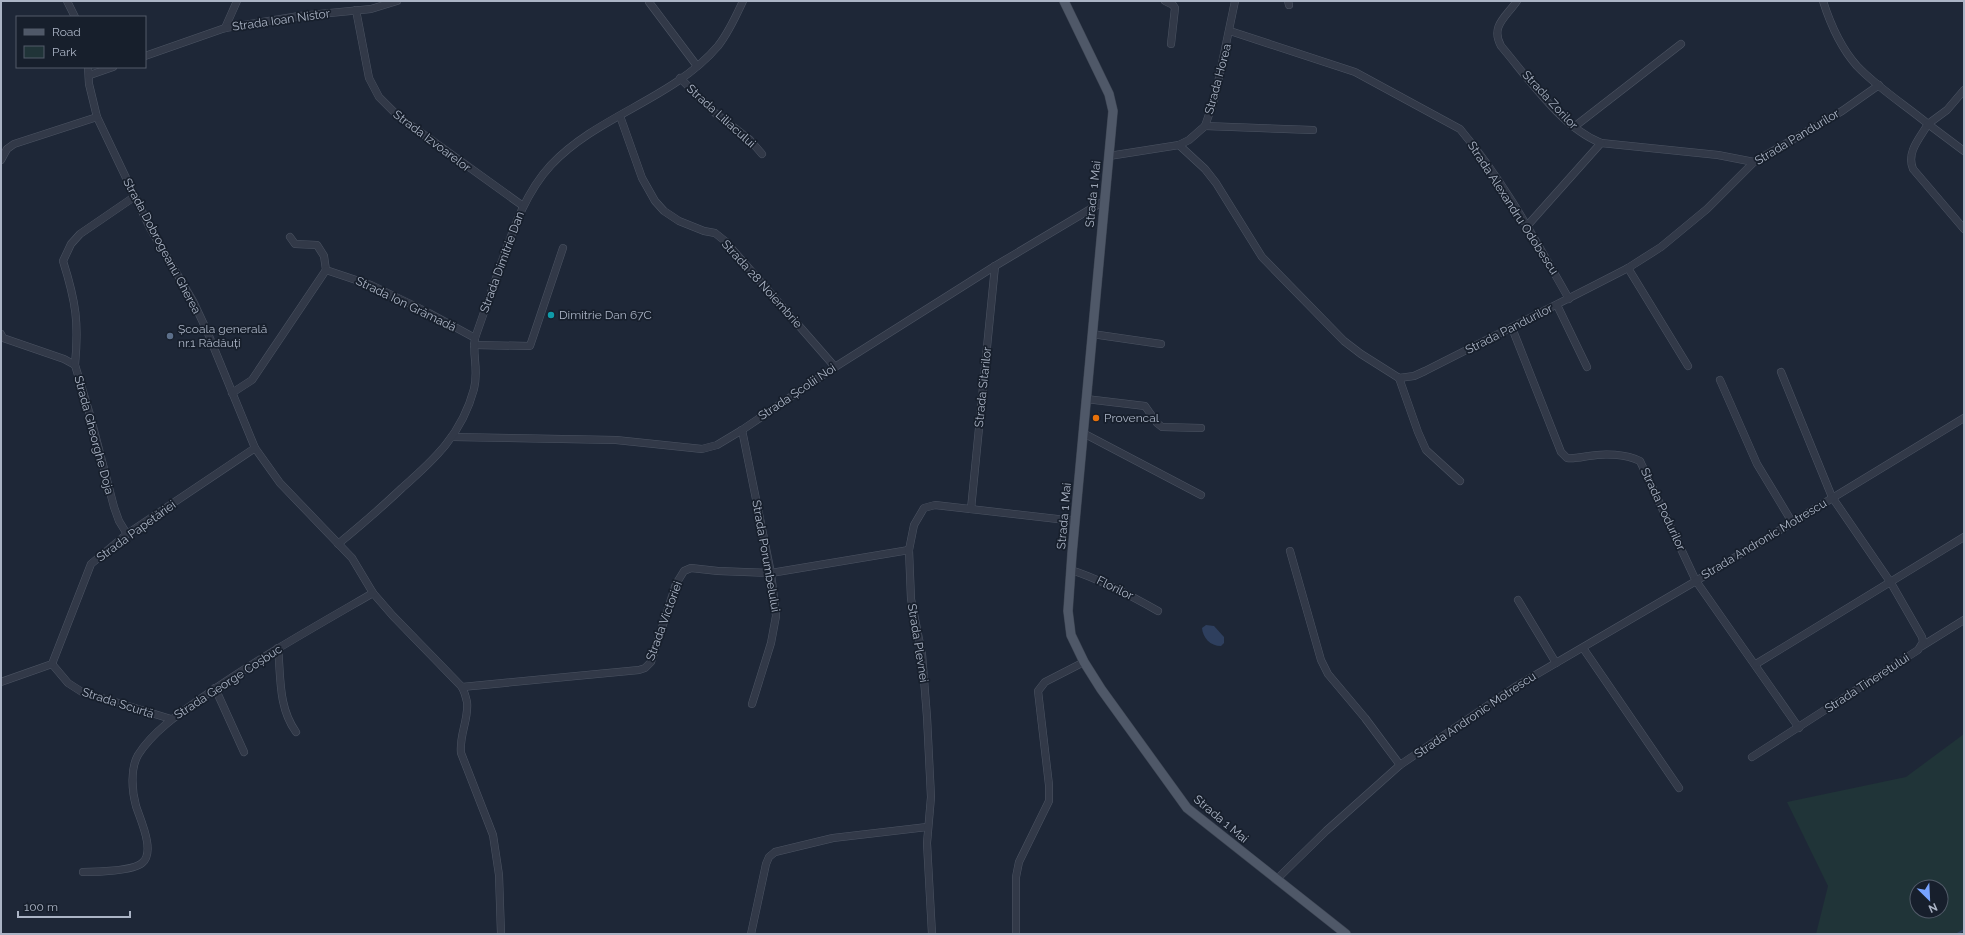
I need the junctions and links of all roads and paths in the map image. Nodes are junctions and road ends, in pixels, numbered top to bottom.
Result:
1 (67, 1) edge
2 (237, 1) edge
3 (397, 1) edge
4 (743, 1) edge
5 (1065, 1) edge
6 (1165, 1) edge
7 (1235, 1) edge
8 (1517, 1) edge
9 (1822, 1) edge
10 (649, 2) dead end
11 (356, 10) junction
12 (74, 16) edge
13 (225, 28) junction
14 (1230, 31) junction
15 (1171, 44) dead end
16 (1681, 44) dead end
17 (146, 56) edge
18 (697, 66) junction
19 (88, 68) edge
20 (109, 68) edge
21 (90, 76) junction
22 (680, 78) junction
23 (1879, 85) junction
24 (1964, 90) edge
25 (620, 116) junction
26 (97, 117) junction
27 (1928, 124) junction
28 (1205, 126) junction
29 (1574, 127) junction
30 (1313, 130) dead end
31 (1601, 143) junction
32 (1179, 145) junction
33 (1964, 151) edge
34 (762, 154) dead end
35 (1109, 156) junction
36 (1, 160) edge
37 (1754, 162) junction
38 (134, 196) junction
39 (1104, 201) junction
40 (523, 206) junction
41 (1527, 226) junction
42 (1964, 229) edge
43 (290, 237) dead end
44 (563, 248) dead end
45 (995, 266) junction
46 (1628, 268) junction
47 (326, 270) junction
48 (1569, 299) junction
49 (1557, 305) junction
50 (1512, 328) junction
51 (1092, 334) junction
52 (2, 339) edge
53 (474, 342) junction
54 (1161, 344) dead end
55 (75, 365) junction
56 (1688, 366) dead end
57 (835, 367) junction
58 (1587, 367) dead end
59 (1781, 372) dead end
60 (1399, 378) junction
61 (1720, 380) dead end
62 (232, 393) junction
63 (1086, 400) junction
64 (1964, 418) edge
65 (1201, 428) dead end
66 (742, 430) junction
67 (1083, 433) junction
68 (452, 437) junction
69 (255, 448) junction
70 (1460, 481) dead end
71 (1201, 495) dead end
72 (1832, 497) junction
73 (971, 508) junction
74 (1075, 520) junction
75 (1792, 522) junction
76 (127, 534) junction
77 (1964, 537) edge
78 (338, 544) junction
79 (910, 550) junction
80 (1290, 551) dead end
81 (1071, 570) junction
82 (771, 573) junction
83 (1696, 580) junction
84 (1891, 583) junction
85 (373, 593) junction
86 (1518, 600) dead end
87 (1158, 610) dead end
88 (1964, 620) edge
89 (1922, 646) junction
90 (278, 648) junction
91 (1583, 648) junction
92 (1084, 662) junction
93 (1556, 663) junction
94 (52, 664) junction
95 (1756, 664) junction
96 (1, 682) edge
97 (462, 686) junction
98 (215, 688) junction
99 (752, 704) dead end
100 (171, 719) junction
101 (1799, 728) junction
102 (296, 732) dead end
103 (244, 752) dead end
104 (1752, 757) dead end
105 (1400, 765) junction
106 (1679, 788) dead end
107 (927, 827) junction
108 (83, 872) dead end
109 (1276, 880) junction
110 (501, 934) edge
111 (752, 934) edge
112 (932, 934) edge
113 (1016, 934) edge
114 (1346, 934) edge

1 - 12 street
2 - 13 street
3 - 11 street, Strada Ioan Nistor
4 - 18 street, Strada Dimitrie Dan
5 - 35 main road, Strada 1 Mai
6 - 15 street
7 - 14 street, Strada Horea
8 - 29 street, Strada Zorilor
9 - 23 street
10 - 18 street
11 - 13 street, Strada Ioan Nistor
11 - 40 street, Strada Izvoarelor
13 - 17 street, Strada Ioan Nistor
14 - 28 street, Strada Horea
14 - 41 street, Strada Alexandru Odobescu
16 - 29 street
18 - 22 street, Strada Dimitrie Dan
19 - 21 street, Strada Dobrogeanu Gherea
20 - 21 street
21 - 26 street, Strada Dobrogeanu Gherea
22 - 25 street, Strada Dimitrie Dan
22 - 34 street, Strada Liliacului
23 - 27 street
23 - 37 street, Strada Pandurilor
24 - 27 street
25 - 40 street, Strada Dimitrie Dan
25 - 57 street, Strada 28 Noiembrie
26 - 36 street
26 - 38 street, Strada Dobrogeanu Gherea
27 - 33 street
27 - 42 street
28 - 30 street
28 - 32 street, Strada Horea
29 - 31 street, Strada Zorilor
31 - 37 street, Strada Zorilor
31 - 41 street
32 - 35 street, Strada Horea
32 - 60 street
35 - 39 main road, Strada 1 Mai
37 - 46 street, Strada Pandurilor
38 - 55 street
38 - 62 street, Strada Dobrogeanu Gherea
39 - 45 street, Strada Școlii Noi
39 - 51 main road, Strada 1 Mai
40 - 53 street, Strada Dimitrie Dan
41 - 48 street, Strada Alexandru Odobescu
43 - 47 street
44 - 53 street
45 - 57 street, Strada Școlii Noi
45 - 73 street, Strada Sitarilor
46 - 48 street, Strada Pandurilor
46 - 56 street
47 - 53 street, Strada Ion Grămadă
47 - 62 street
48 - 49 street, Strada Pandurilor
49 - 50 street, Strada Pandurilor
49 - 58 street
50 - 60 street, Strada Pandurilor
50 - 83 street, Strada Podurilor
51 - 54 street
51 - 63 main road, Strada 1 Mai
52 - 55 street, Strada Gheorghe Doja
53 - 68 street, Strada Dimitrie Dan
55 - 76 street, Strada Gheorghe Doja
57 - 66 street, Strada Școlii Noi
59 - 72 street
60 - 70 street
61 - 75 street
62 - 69 street, Strada Dobrogeanu Gherea
63 - 65 street
63 - 67 main road, Strada 1 Mai
64 - 72 street, Strada Andronic Motrescu
66 - 68 street, Strada Școlii Noi
66 - 82 street, Strada Porumbelului
67 - 71 street
67 - 74 main road, Strada 1 Mai
68 - 78 street, Strada Dimitrie Dan
69 - 76 street, Strada Papetăriei
69 - 78 street, Strada Dobrogeanu Gherea
72 - 75 street, Strada Andronic Motrescu
72 - 84 street, Strada Andronic Motrescu
73 - 74 street, Strada Plevnei
73 - 79 street, Strada Plevnei
74 - 81 main road, Strada 1 Mai
75 - 83 street, Strada Andronic Motrescu
76 - 94 street, Strada Papetăriei
77 - 84 street
78 - 85 street, Strada Dobrogeanu Gherea
79 - 82 street, Strada Victoriei
79 - 107 street, Strada Plevnei
80 - 105 street
81 - 87 street, Florilor
81 - 92 main road, Strada 1 Mai
82 - 97 street, Strada Victoriei
82 - 99 street, Strada Porumbelului
83 - 91 street, Strada Andronic Motrescu
83 - 95 street, Strada Andronic Motrescu
84 - 89 street, Strada Tineretului
84 - 95 street
85 - 90 street, Strada George Coșbuc
85 - 97 street, Strada Dobrogeanu Gherea
86 - 93 street
88 - 89 street
89 - 101 street, Strada Tineretului
90 - 98 street, Strada George Coșbuc
90 - 102 street
91 - 93 street, Strada Andronic Motrescu
91 - 106 street
92 - 109 main road, Strada 1 Mai
92 - 113 street
93 - 105 street, Strada Andronic Motrescu
94 - 96 street
94 - 100 street, Strada Scurtă
95 - 101 street, Strada Andronic Motrescu
97 - 110 street, Strada Dobrogeanu Gherea
98 - 100 street, Strada George Coșbuc
98 - 103 street
100 - 108 street, Strada George Coșbuc
101 - 104 street, Strada Tineretului
105 - 109 street, Strada Andronic Motrescu
107 - 111 street
107 - 112 street, Strada Plevnei
109 - 114 main road, Strada 1 Mai

